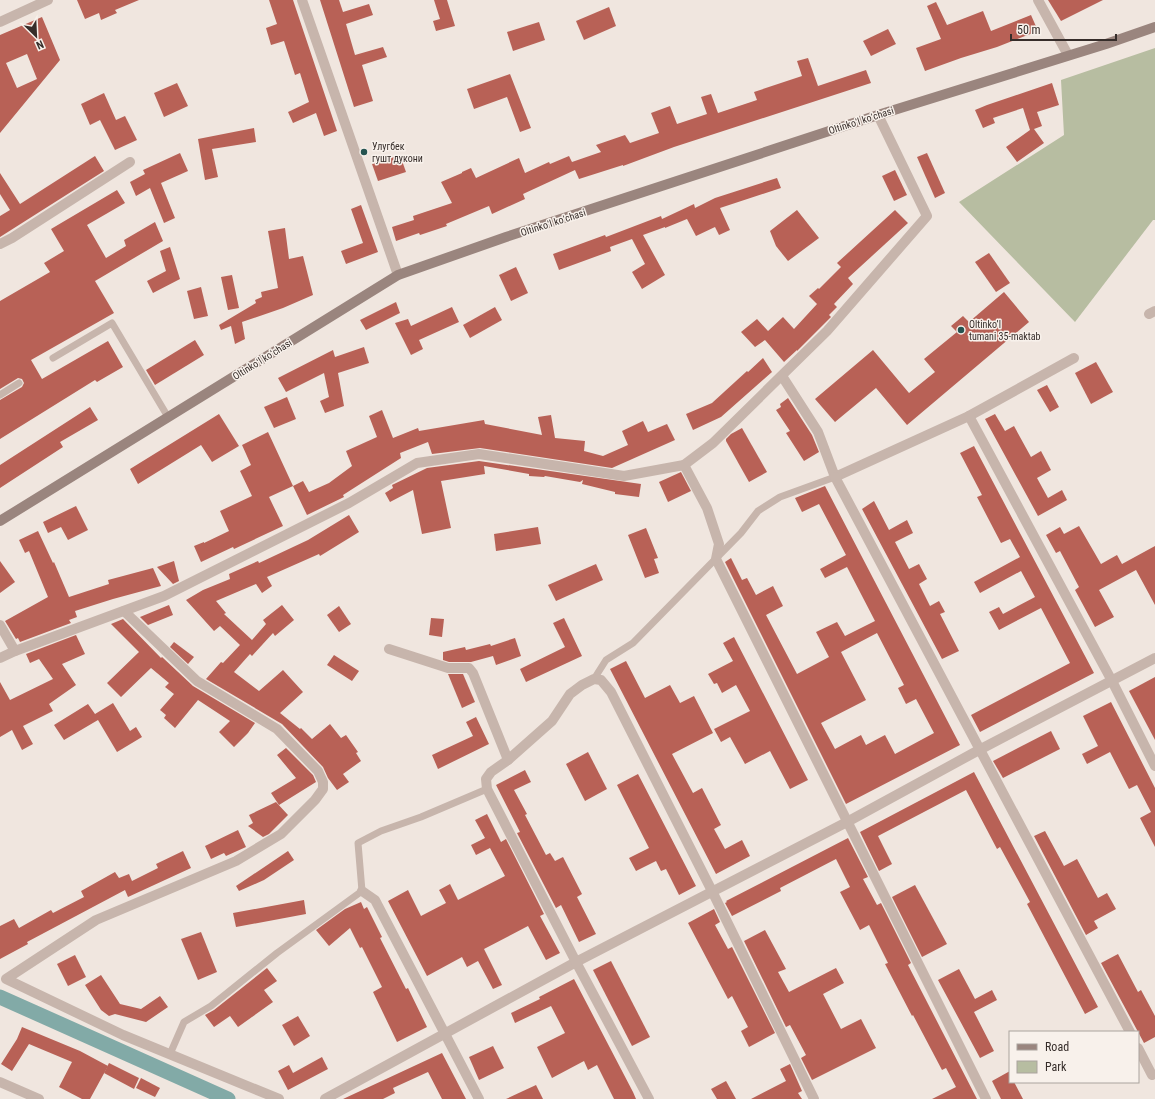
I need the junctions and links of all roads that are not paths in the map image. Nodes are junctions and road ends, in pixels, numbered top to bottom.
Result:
1 (48, 0) edge
2 (302, 0) edge
3 (1038, 0) edge
4 (0, 22) edge
5 (1155, 27) edge
6 (1068, 55) junction
7 (878, 115) junction
8 (130, 162) dead end
9 (0, 244) edge
10 (398, 275) junction
11 (53, 358) dead end
12 (1074, 358) dead end
13 (782, 376) junction
14 (19, 383) dead end
15 (0, 395) edge
16 (969, 416) junction
17 (168, 417) junction
18 (684, 465) junction
19 (835, 477) junction
20 (0, 521) edge
21 (716, 559) junction
22 (124, 611) junction
23 (0, 625) edge
24 (389, 649) dead end
25 (15, 651) junction
26 (0, 658) edge
27 (1155, 658) edge
28 (594, 679) junction
29 (1112, 681) junction
30 (979, 750) junction
31 (508, 760) junction
32 (1155, 766) edge
33 (487, 789) junction
34 (847, 822) junction
35 (362, 891) junction
36 (712, 891) junction
37 (576, 962) junction
38 (3, 978) edge
39 (1129, 1031) edge
40 (445, 1033) junction
41 (1139, 1050) edge
42 (170, 1054) junction
43 (1152, 1075) dead end
44 (0, 1082) edge
45 (38, 1099) edge
46 (279, 1099) edge
47 (325, 1099) edge
48 (479, 1099) edge
49 (649, 1099) edge
50 (814, 1099) edge
51 (986, 1099) edge

1 - 4 street
2 - 10 street
3 - 6 street
5 - 6 main road, Oltinkoʻl koʻchasi
6 - 7 main road, Oltinkoʻl koʻchasi
7 - 10 main road, Oltinkoʻl koʻchasi
7 - 13 street
8 - 9 street
10 - 17 main road, Oltinkoʻl koʻchasi
11 - 17 lane
12 - 16 street
13 - 18 street
13 - 19 street
14 - 15 lane
16 - 19 street
16 - 29 street
17 - 20 main road, Oltinkoʻl koʻchasi
18 - 21 street
18 - 22 street
19 - 21 lane
19 - 30 street
21 - 28 lane
21 - 34 street
22 - 25 street
22 - 38 street
23 - 25 street
24 - 31 street
25 - 26 street
27 - 29 street
28 - 31 street
28 - 36 street
29 - 30 street
29 - 32 street
30 - 34 street
30 - 39 street
31 - 33 street
33 - 35 lane
33 - 37 street
34 - 36 street
34 - 51 street
35 - 40 street
35 - 42 lane
36 - 37 street
36 - 50 street
37 - 40 street
37 - 49 street
38 - 42 street
40 - 47 street
40 - 48 street
41 - 43 street
42 - 46 street
44 - 45 street

